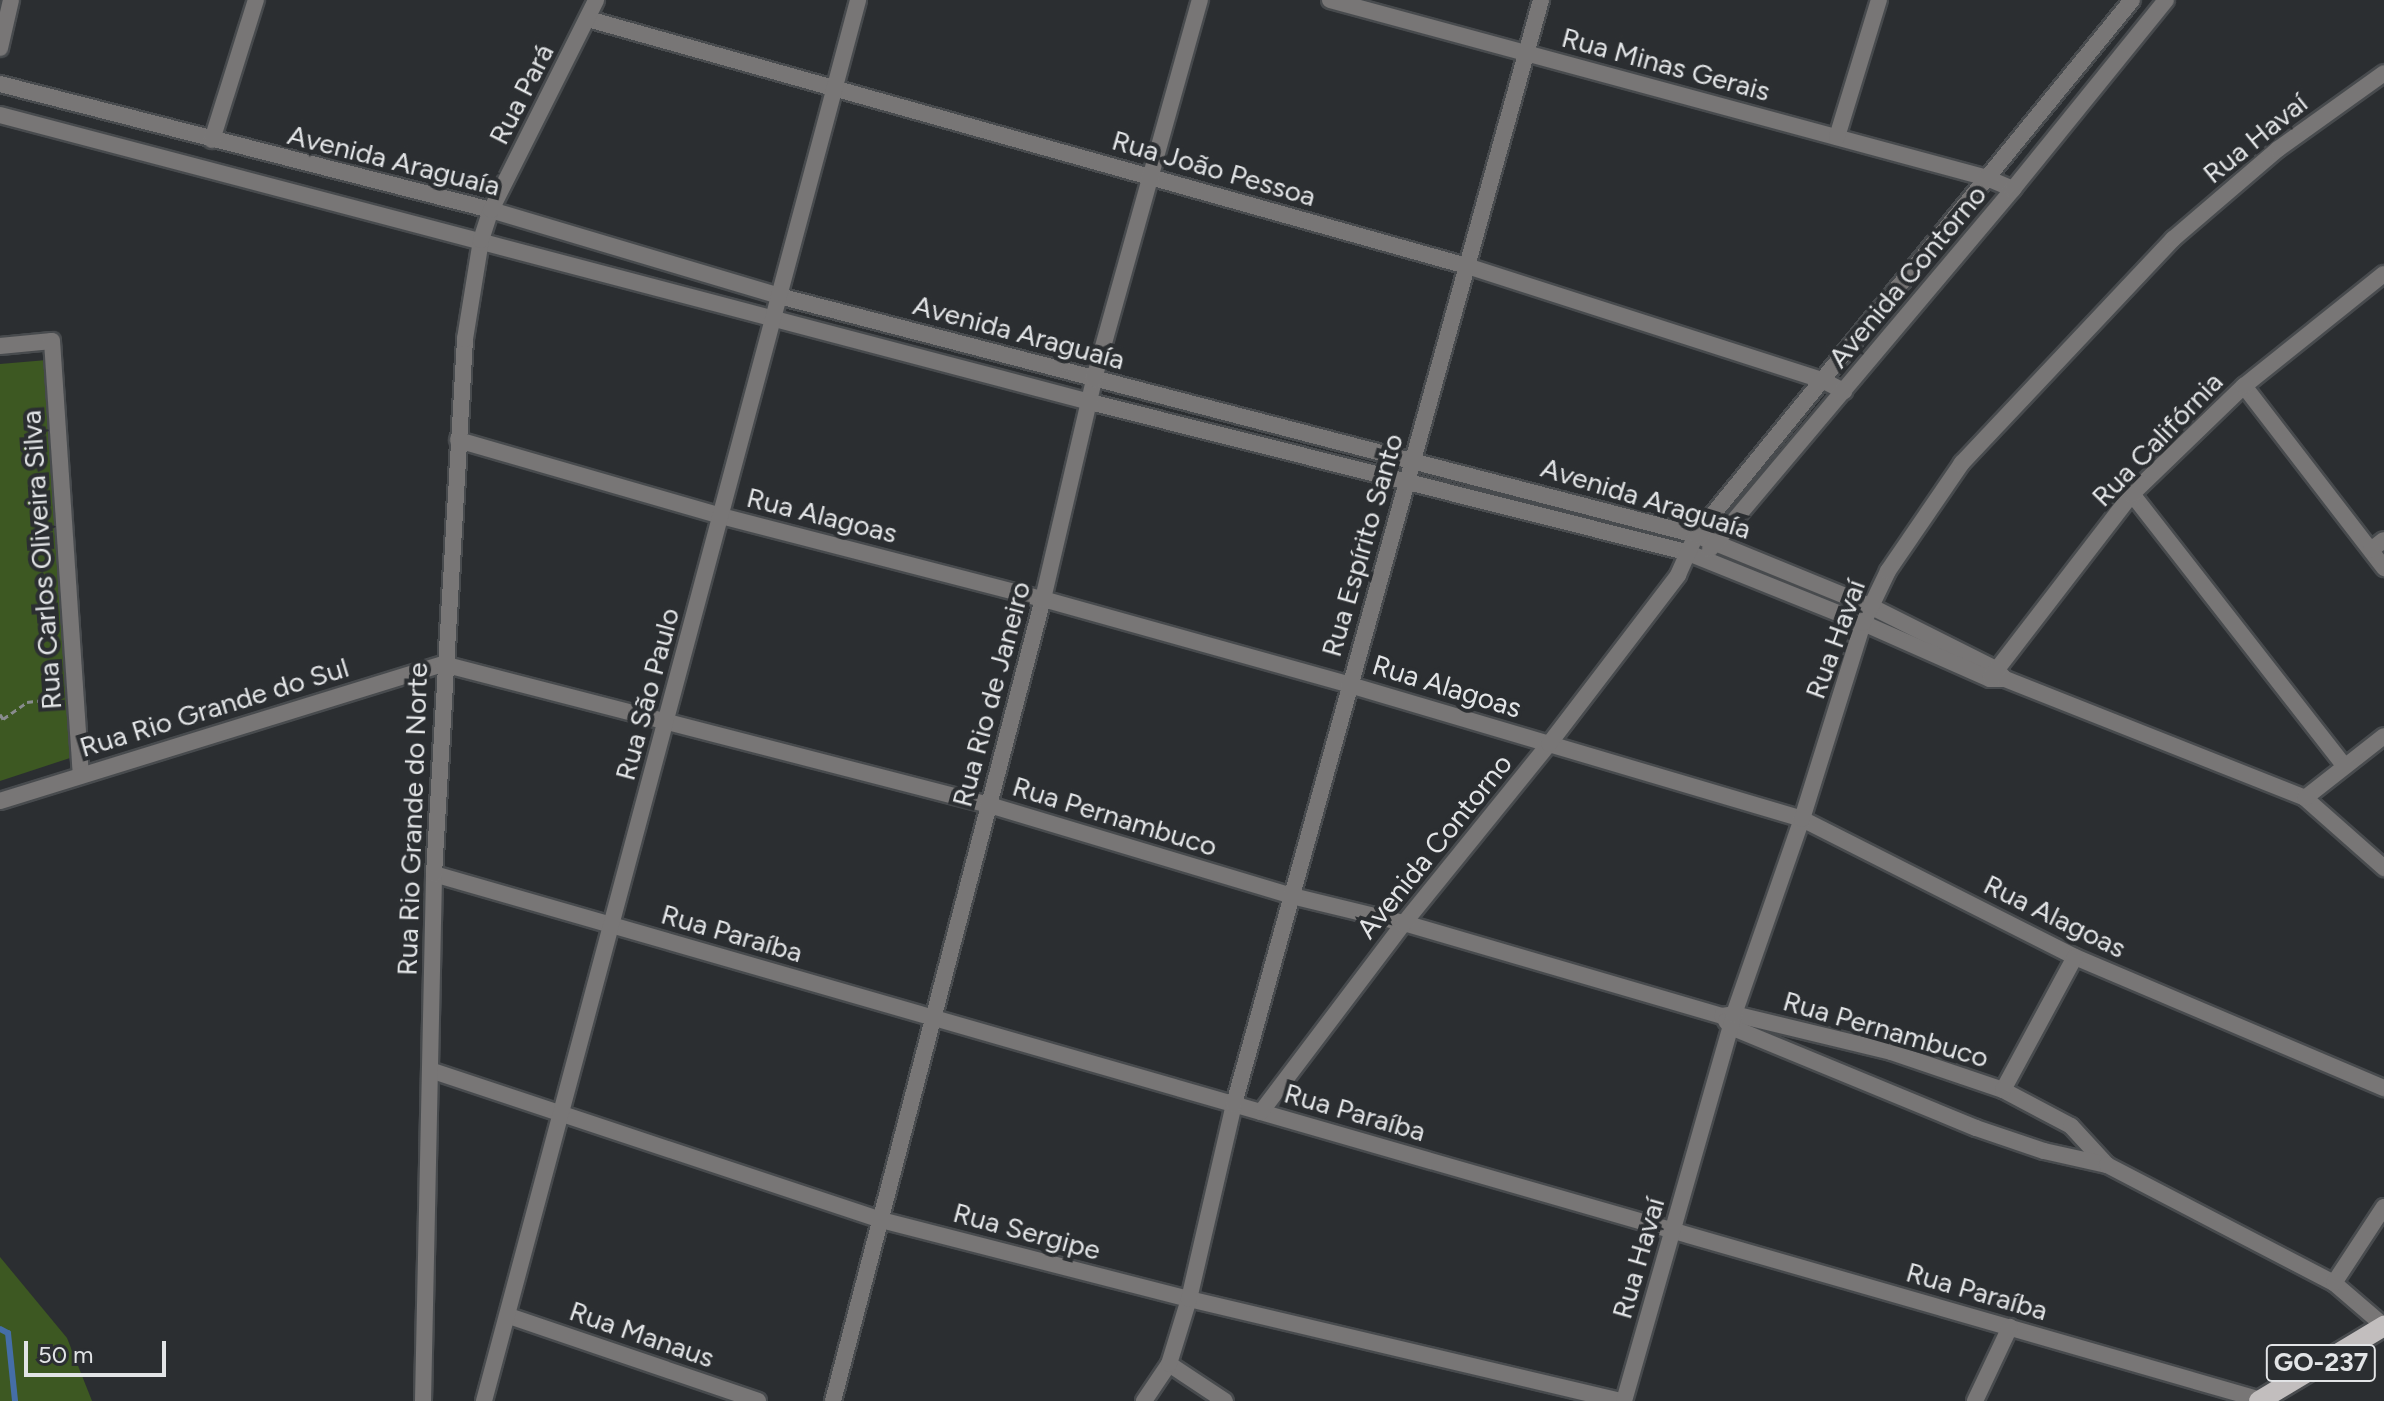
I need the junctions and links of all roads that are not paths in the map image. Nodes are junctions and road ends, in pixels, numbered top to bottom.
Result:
1 (11, 0) edge
2 (256, 0) edge
3 (596, 0) edge
4 (858, 0) edge
5 (1200, 0) edge
6 (1330, 0) edge
7 (1541, 0) edge
8 (1879, 0) edge
9 (2132, 0) edge
10 (2166, 0) edge
11 (588, 19) junction
12 (0, 48) edge
13 (1526, 53) junction
14 (2384, 73) edge
15 (0, 84) edge
16 (835, 88) junction
17 (0, 115) edge
18 (1837, 137) junction
19 (212, 140) junction
20 (1153, 178) junction
21 (1987, 178) junction
22 (2013, 189) junction
23 (491, 210) junction
24 (481, 240) junction
25 (1467, 266) junction
26 (2384, 274) edge
27 (718, 277) junction
28 (779, 296) junction
29 (712, 300) junction
30 (773, 316) junction
31 (0, 346) edge
32 (1094, 379) junction
33 (1822, 380) junction
34 (2244, 386) junction
35 (1844, 391) junction
36 (1090, 402) junction
37 (458, 440) junction
38 (1413, 459) junction
39 (1407, 482) junction
40 (2132, 494) junction
41 (721, 516) junction
42 (1696, 535) junction
43 (1716, 542) junction
44 (2377, 545) edge
45 (1686, 552) junction
46 (1703, 559) junction
47 (2384, 568) edge
48 (1678, 575) junction
49 (1043, 599) junction
50 (1870, 606) junction
51 (1863, 623) junction
52 (443, 664) junction
53 (1997, 676) junction
54 (1350, 685) junction
55 (667, 721) junction
56 (2384, 736) edge
57 (1549, 744) junction
58 (2344, 765) junction
59 (81, 775) junction
60 (2305, 798) junction
61 (0, 801) edge
62 (989, 805) junction
63 (1802, 819) junction
64 (2384, 868) edge
65 (434, 874) junction
66 (1292, 896) junction
67 (1404, 923) junction
68 (613, 926) junction
69 (2075, 957) junction
70 (933, 1018) junction
71 (1729, 1019) junction
72 (430, 1070) junction
73 (2384, 1088) edge
74 (2003, 1090) junction
75 (1234, 1104) junction
76 (563, 1112) junction
77 (1261, 1112) junction
78 (2107, 1165) junction
79 (2384, 1207) edge
80 (881, 1220) junction
81 (1674, 1231) junction
82 (2334, 1283) junction
83 (1189, 1299) junction
84 (509, 1316) junction
85 (2384, 1326) edge
86 (2010, 1327) junction
87 (1169, 1364) junction
88 (2260, 1400) edge
89 (423, 1401) edge
90 (484, 1401) edge
91 (758, 1401) edge
92 (833, 1401) edge
93 (1144, 1401) edge
94 (1225, 1401) edge
95 (1623, 1401) edge
96 (1975, 1401) edge

1 - 12 street
2 - 19 street
3 - 11 street, Rua Pará
4 - 16 street, Rua São Paulo
5 - 20 street, Rua Rio de Janeiro
6 - 13 street, Rua Minas Gerais
7 - 13 street, Rua Espírito Santo
8 - 18 street
9 - 21 street, Avenida Contorno
10 - 22 street, Avenida Contorno
11 - 16 street, Rua João Pessoa
11 - 23 street, Rua Pará
13 - 18 street, Rua Minas Gerais
13 - 25 street, Rua Espírito Santo
14 - 50 street, Rua Havaí
15 - 19 street, Avenida Araguaía
16 - 20 street, Rua João Pessoa
16 - 28 street, Rua São Paulo
17 - 24 street, Avenida Araguaía
18 - 21 street, Rua Minas Gerais
19 - 23 street, Avenida Araguaía
20 - 25 street, Rua João Pessoa
20 - 32 street, Rua Rio de Janeiro
21 - 22 street, Rua Minas Gerais
21 - 33 street, Avenida Contorno
22 - 35 street, Avenida Contorno
23 - 24 street, Rua Pará
23 - 27 street, Avenida Araguaía
24 - 29 street, Avenida Araguaía
24 - 37 street, Rua Rio Grande do Norte
25 - 33 street, Rua João Pessoa
25 - 38 street, Rua Espírito Santo
26 - 34 street, Rua Califórnia
27 - 28 street, Avenida Araguaía
27 - 29 street
28 - 30 street, Rua São Paulo
28 - 32 street, Avenida Araguaía
29 - 30 street, Avenida Araguaía
30 - 36 street, Avenida Araguaía
30 - 41 street, Rua São Paulo
31 - 59 street, Rua Carlos Oliveira Silva
32 - 36 street, Rua Rio de Janeiro
32 - 38 street, Avenida Araguaía
33 - 35 street, Rua João Pessoa
33 - 42 street, Avenida Contorno
34 - 40 street, Rua Califórnia
34 - 44 street
35 - 43 street, Avenida Contorno
36 - 39 street, Avenida Araguaía
36 - 49 street, Rua Rio de Janeiro
37 - 41 street, Rua Alagoas
37 - 52 street, Rua Rio Grande do Norte
38 - 39 street, Rua Espírito Santo
38 - 42 street, Avenida Araguaía
39 - 45 street, Avenida Araguaía
39 - 54 street, Rua Espírito Santo
40 - 53 street, Rua Califórnia
40 - 58 street
41 - 49 street, Rua Alagoas
41 - 55 street, Rua São Paulo
42 - 43 street, Avenida Araguaía
42 - 45 street, Avenida Contorno
43 - 46 street, Avenida Contorno
43 - 50 street, Avenida Araguaía
44 - 47 street
45 - 46 street, Avenida Araguaía
45 - 48 street, Avenida Contorno
46 - 48 street, Avenida Contorno
46 - 51 street, Avenida Araguaía
48 - 57 street, Avenida Contorno
49 - 54 street, Rua Alagoas
49 - 62 street, Rua Rio de Janeiro
50 - 51 street, Rua Havaí
50 - 53 street, Avenida Araguaía
51 - 53 street, Avenida Araguaía
51 - 63 street, Rua Havaí
52 - 55 street, Rua Pernambuco
52 - 59 street, Rua Rio Grande do Sul
52 - 65 street, Rua Rio Grande do Norte
53 - 60 street, Avenida Araguaía
54 - 57 street, Rua Alagoas
54 - 66 street, Rua Espírito Santo
55 - 62 street, Rua Pernambuco
55 - 68 street, Rua São Paulo
56 - 58 street
57 - 63 street, Rua Alagoas
57 - 67 street, Avenida Contorno
58 - 60 street
59 - 61 street, Rua Rio Grande do Sul
60 - 64 street, Avenida Araguaía
62 - 66 street, Rua Pernambuco
62 - 70 street, Rua Rio de Janeiro
63 - 69 street, Rua Alagoas
63 - 71 street, Rua Havaí
65 - 68 street, Rua Paraíba
65 - 72 street, Rua Rio Grande do Norte
66 - 67 street, Rua Pernambuco
66 - 75 street, Rua Espírito Santo
67 - 71 street, Rua Pernambuco
67 - 77 street, Avenida Contorno
68 - 70 street, Rua Paraíba
68 - 76 street, Rua São Paulo
69 - 73 street, Rua Alagoas
69 - 74 street
70 - 75 street, Rua Paraíba
70 - 80 street, Rua Rio de Janeiro
71 - 74 street, Rua Pernambuco
71 - 78 street, Rua Pernambuco
71 - 81 street, Rua Havaí
72 - 76 street, Rua Sergipe
72 - 89 street, Rua Rio Grande do Norte
74 - 78 street, Rua Pernambuco
75 - 77 street, Rua Paraíba
75 - 83 street, Rua Espírito Santo
76 - 80 street, Rua Sergipe
76 - 84 street, Rua São Paulo
77 - 81 street, Rua Paraíba
78 - 82 street, Rua Pernambuco
79 - 82 street
80 - 83 street, Rua Sergipe
80 - 92 street, Rua Rio de Janeiro
81 - 86 street, Rua Paraíba
81 - 95 street, Rua Havaí
82 - 85 street, Rua Pernambuco
83 - 87 street, Rua Espírito Santo
83 - 95 street, Rua Sergipe
84 - 90 street, Rua São Paulo
84 - 91 street, Rua Manaus
85 - 88 main road, GO-237
86 - 88 street, Rua Paraíba
86 - 96 street
87 - 93 street, Rua Espírito Santo
87 - 94 street

